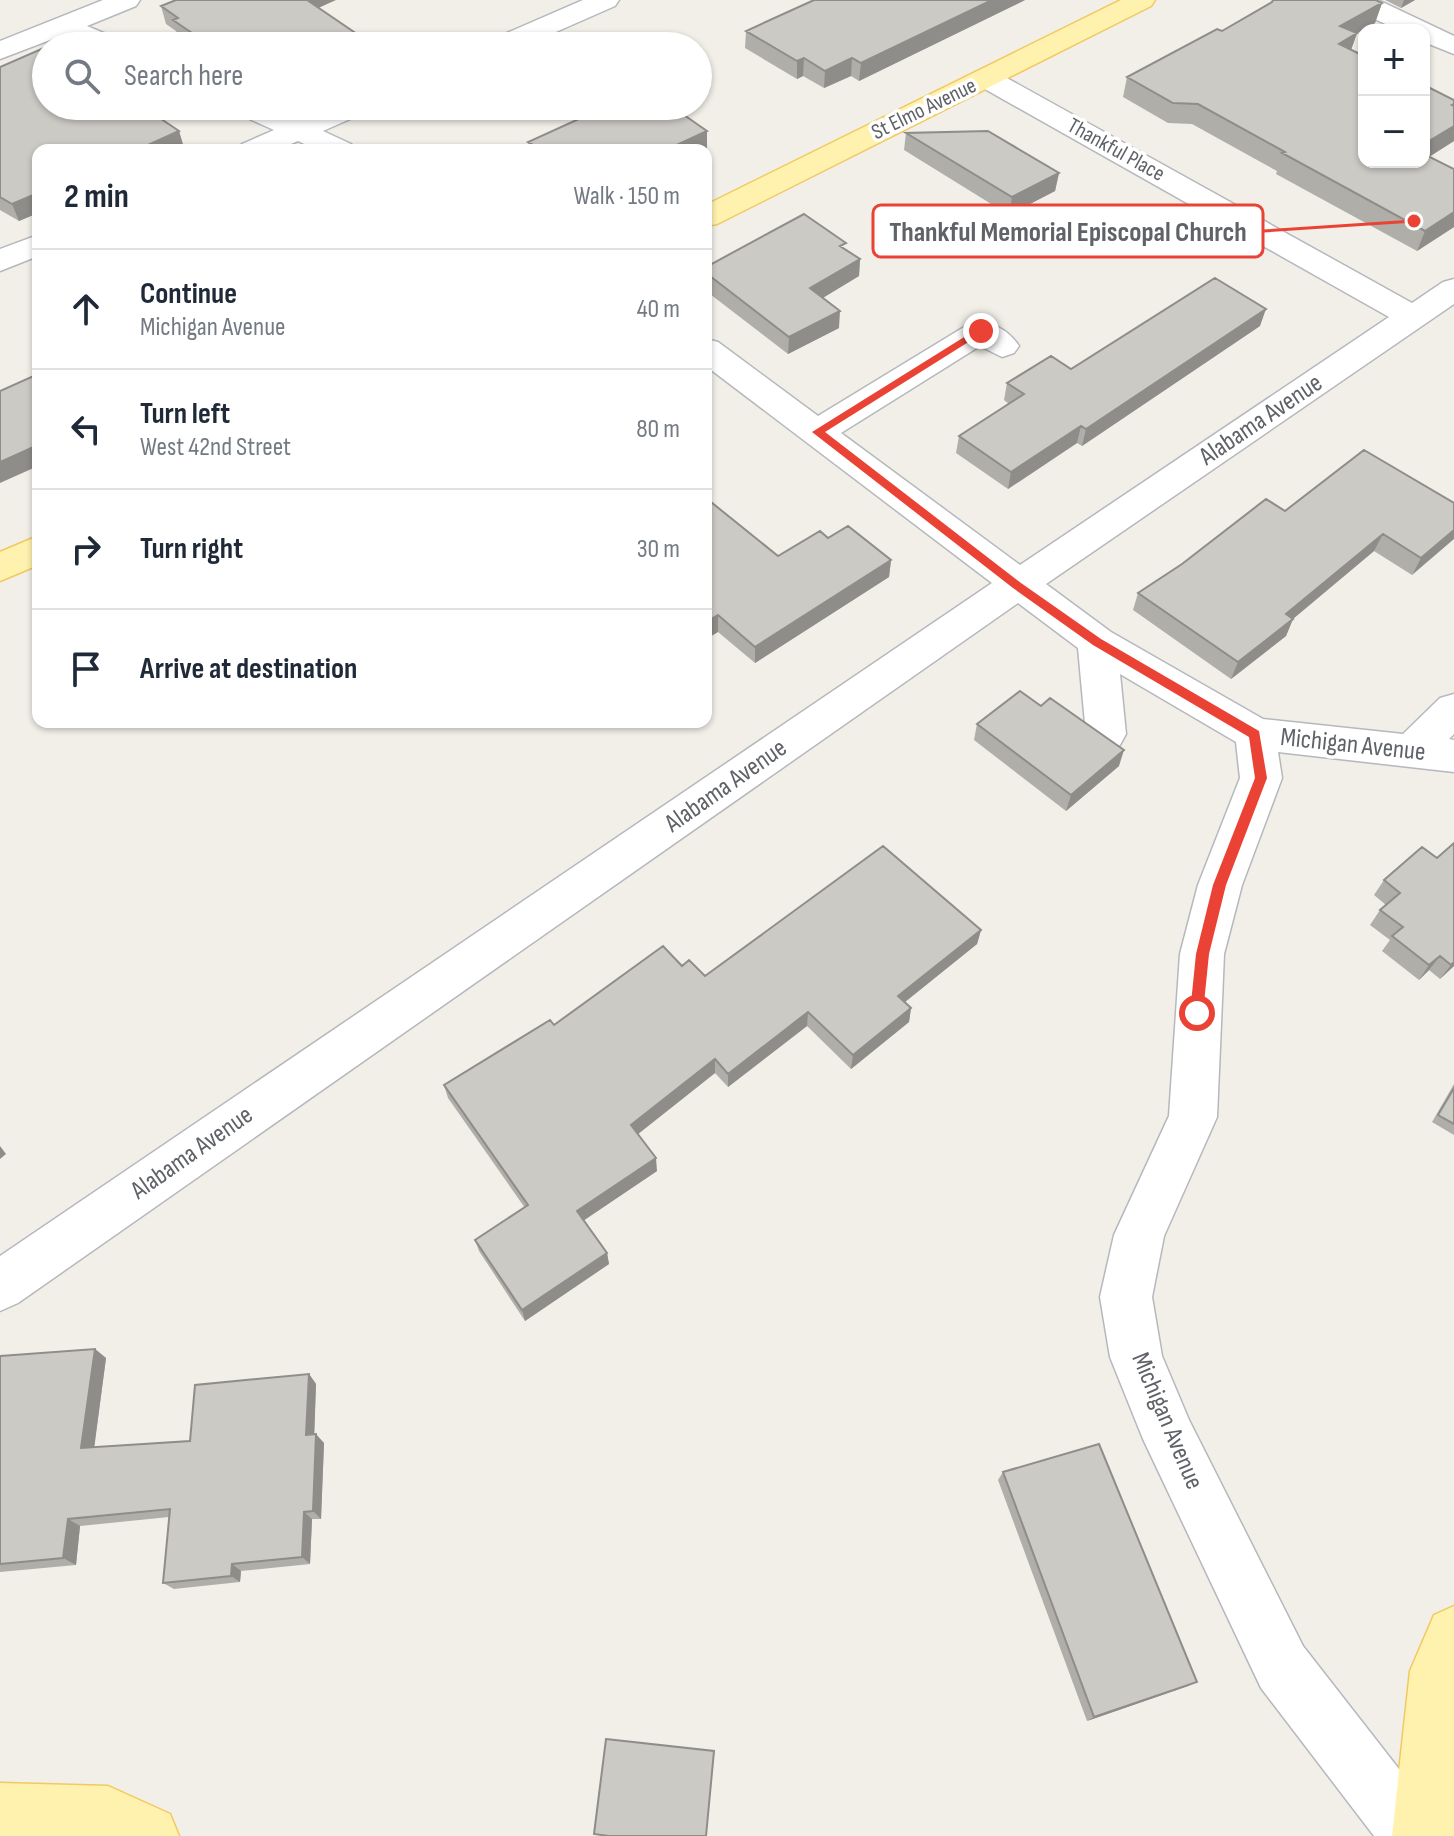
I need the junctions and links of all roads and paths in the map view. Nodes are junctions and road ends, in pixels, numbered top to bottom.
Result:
1 (127, 0) edge
2 (606, 0) edge
3 (1142, 0) edge
4 (1356, 0) edge
5 (1407, 24) edge
6 (63, 25) junction
7 (46, 32) edge
8 (79, 32) edge
9 (533, 32) edge
10 (1430, 35) edge
11 (32, 38) edge
12 (1454, 46) edge
13 (0, 51) edge
14 (986, 78) junction
15 (275, 120) edge
16 (322, 120) edge
17 (297, 130) junction
18 (266, 144) edge
19 (328, 144) edge
20 (712, 214) edge
21 (32, 247) edge
22 (0, 261) edge
23 (1454, 289) edge
24 (1413, 317) junction
25 (1002, 346) dead end
26 (712, 354) edge
27 (818, 432) junction
28 (32, 552) edge
29 (0, 568) edge
30 (1017, 585) junction
31 (1097, 642) junction
32 (1454, 709) edge
33 (1106, 734) edge
34 (1255, 734) junction
35 (1412, 751) junction
36 (1454, 756) edge
37 (0, 1286) edge
38 (1454, 1635) edge
39 (0, 1813) edge
40 (148, 1836) edge
41 (1412, 1836) edge
42 (1423, 1836) edge

1 - 6 street
2 - 9 street
3 - 14 main road, St Elmo Avenue
4 - 5 street
6 - 7 street
6 - 8 street
10 - 12 street
11 - 13 street
14 - 20 main road, St Elmo Avenue
14 - 24 street, Thankful Place
15 - 17 street
16 - 17 street
17 - 18 street
17 - 19 street
21 - 22 street
23 - 24 street, Alabama Avenue
24 - 30 street, Alabama Avenue
25 - 27 street
26 - 27 street
27 - 30 street
28 - 29 main road
30 - 31 street
30 - 37 street, Alabama Avenue
31 - 33 street
31 - 34 street
32 - 35 street
34 - 35 street, Michigan Avenue
34 - 41 street, Michigan Avenue
35 - 36 street, Michigan Avenue
38 - 42 main road
39 - 40 main road

